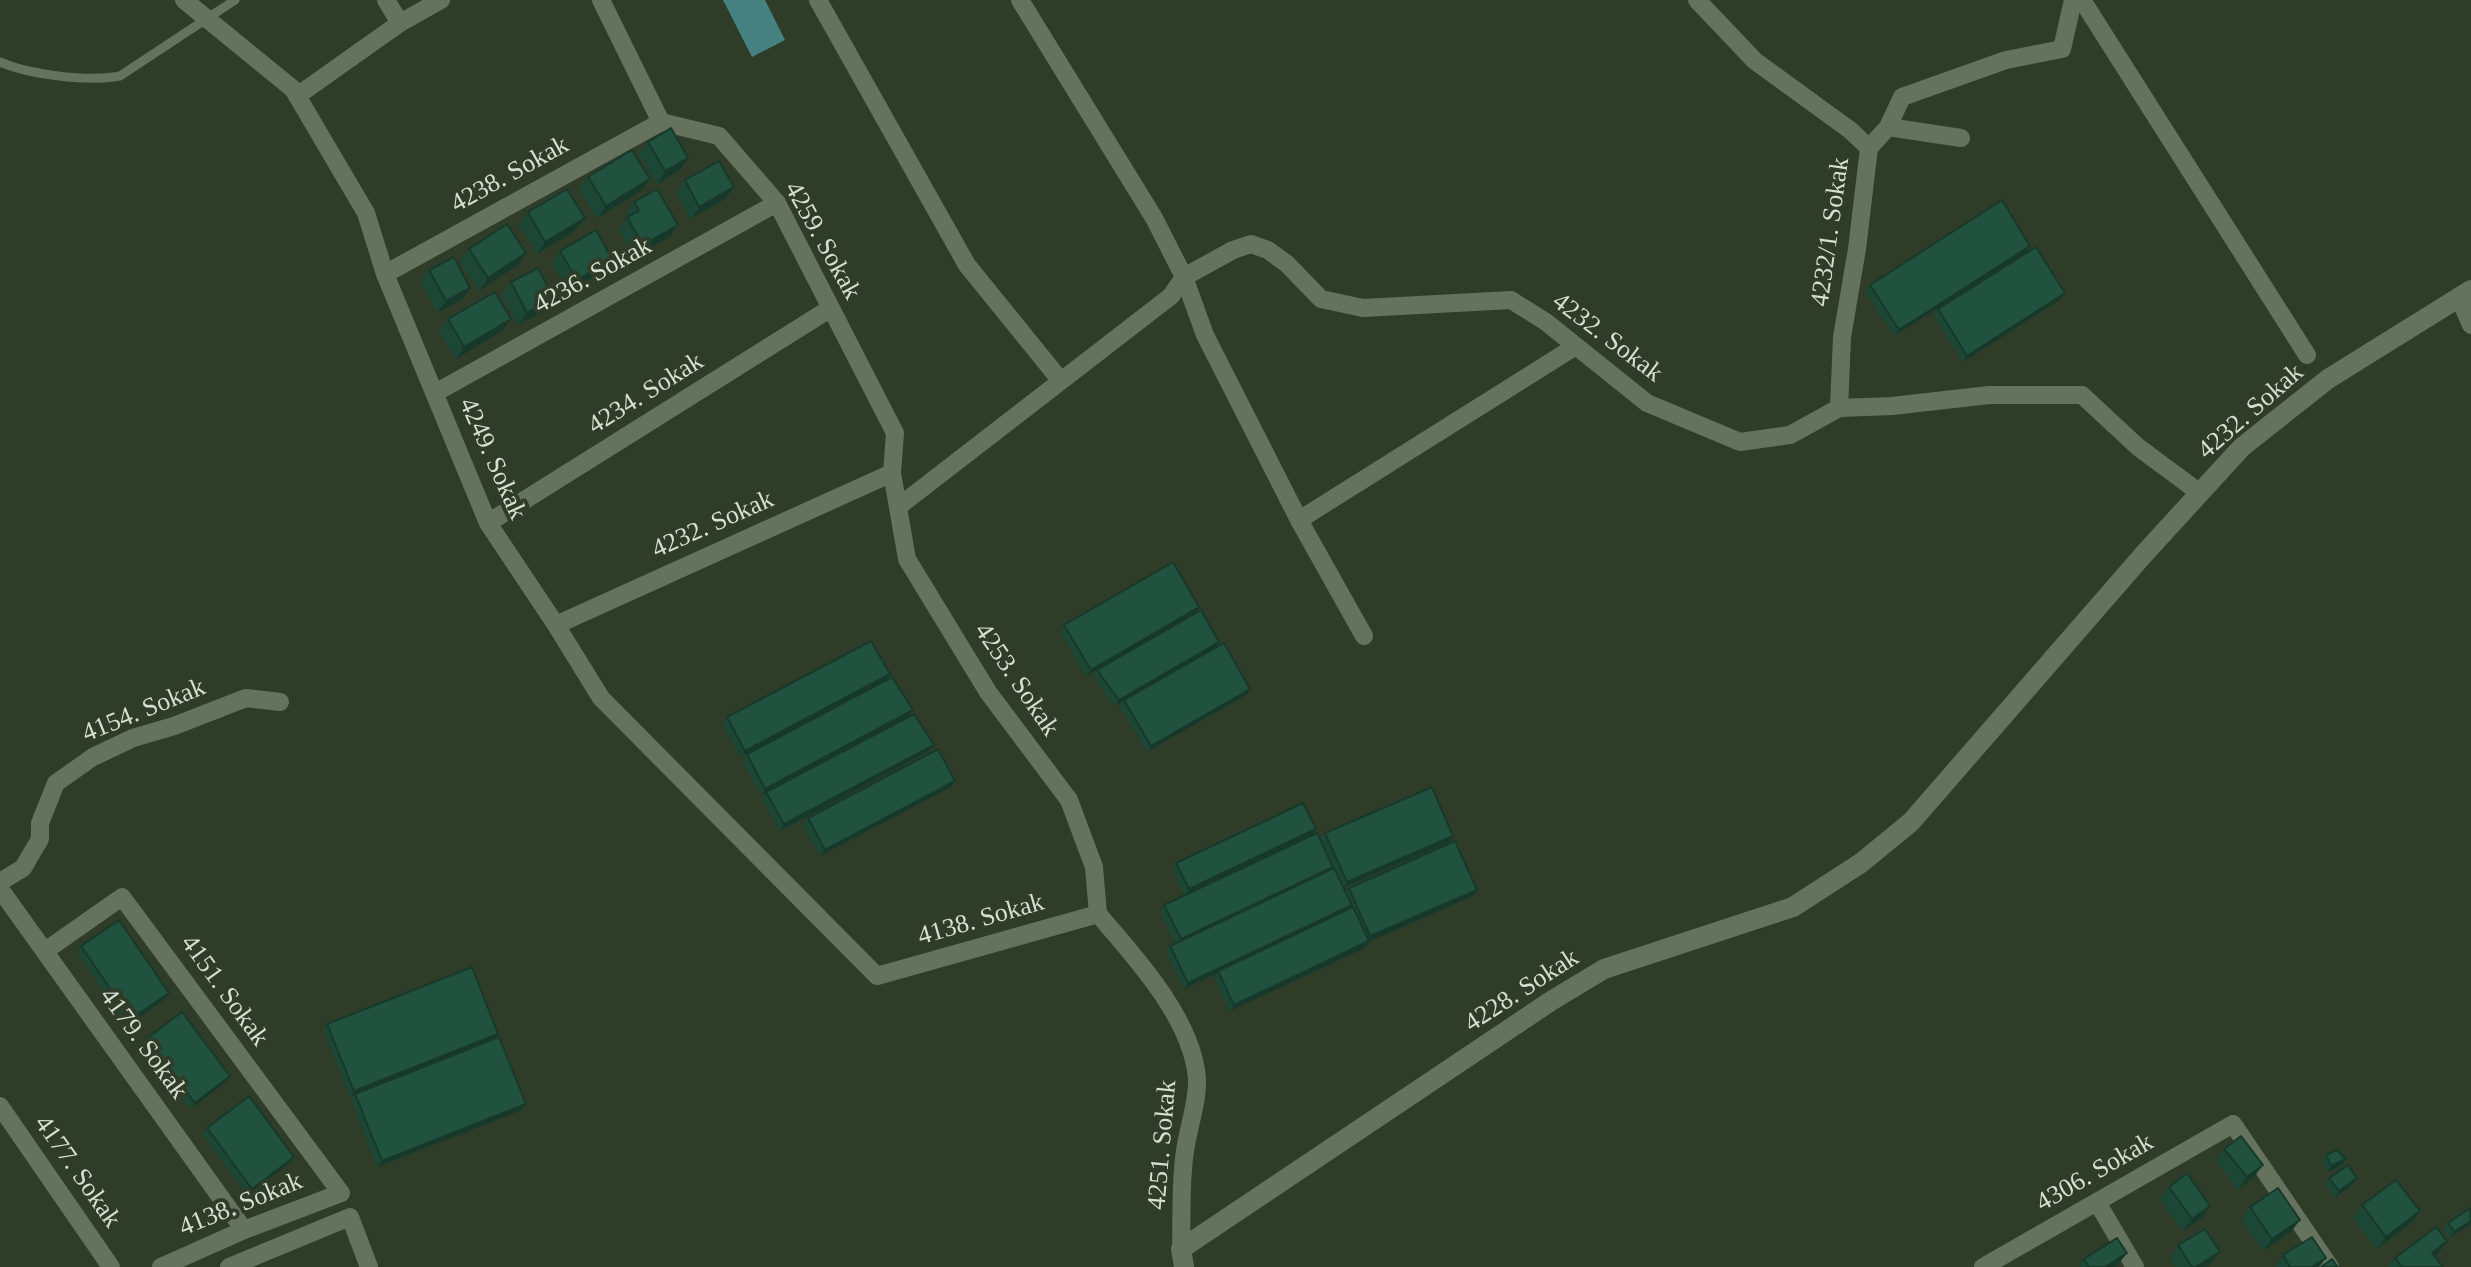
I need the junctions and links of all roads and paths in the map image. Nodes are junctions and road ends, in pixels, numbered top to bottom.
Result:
1 (184, 0) edge
2 (235, 0) edge
3 (386, 0) edge
4 (441, 0) edge
5 (601, 0) edge
6 (818, 0) edge
7 (1020, 0) edge
8 (1697, 0) edge
9 (2073, 0) edge
10 (2082, 0) edge
11 (207, 19) junction
12 (400, 23) junction
13 (0, 62) edge
14 (297, 96) junction
15 (661, 122) junction
16 (1888, 127) junction
17 (1961, 138) dead end
18 (1869, 148) junction
19 (777, 203) junction
20 (385, 274) junction
21 (1184, 277) junction
22 (2465, 293) edge
23 (831, 308) junction
24 (2471, 325) edge
25 (1576, 346) junction
26 (2307, 355) dead end
27 (1061, 381) junction
28 (435, 393) junction
29 (1839, 408) junction
30 (892, 473) junction
31 (2200, 493) junction
32 (898, 507) junction
33 (1299, 520) junction
34 (488, 523) junction
35 (556, 625) junction
36 (1364, 636) dead end
37 (280, 702) dead end
38 (0, 882) edge
39 (0, 889) edge
40 (1098, 914) junction
41 (45, 951) junction
42 (877, 976) joint
43 (0, 1106) edge
44 (341, 1193) joint
45 (2097, 1202) junction
46 (244, 1230) junction
47 (1183, 1258) edge
48 (111, 1267) edge
49 (161, 1267) edge
50 (229, 1267) edge
51 (369, 1267) edge
52 (1983, 1267) edge
53 (2135, 1267) edge
54 (2330, 1267) edge

1 - 11 street, 4249. Sokak
2 - 11 lane
3 - 12 street
4 - 12 street
5 - 15 street
6 - 27 street
7 - 21 street
8 - 18 street, 4232/1. Sokak
9 - 16 street
10 - 26 street
11 - 13 lane
11 - 14 street, 4249. Sokak
12 - 14 street
14 - 20 street, 4249. Sokak
15 - 19 street, 4259. Sokak
15 - 20 street, 4238. Sokak
16 - 17 street
16 - 18 street
18 - 29 street, 4232/1. Sokak
19 - 23 street, 4259. Sokak
19 - 28 street, 4236. Sokak
20 - 28 street, 4249. Sokak
21 - 25 street, 4232. Sokak
21 - 27 street, 4232. Sokak
21 - 33 street
22 - 24 street
22 - 31 street, 4232. Sokak
23 - 30 street, 4259. Sokak
23 - 34 street, 4234. Sokak
25 - 29 street, 4232. Sokak
25 - 33 street
27 - 32 street, 4232. Sokak
28 - 34 street, 4249. Sokak
29 - 31 street, 4232. Sokak
30 - 32 street, 4253. Sokak
30 - 35 street, 4232. Sokak
31 - 47 street, 4228. Sokak
32 - 40 street, 4253. Sokak
33 - 36 street
34 - 35 street, 4249. Sokak
35 - 42 street, 4249. Sokak
37 - 38 street, 4154. Sokak
39 - 41 street, 4179. Sokak
40 - 42 street, 4138. Sokak
40 - 47 street, 4251. Sokak
41 - 44 street, 4151. Sokak
41 - 46 street, 4179. Sokak
43 - 48 street, 4177. Sokak
44 - 46 street, 4138. Sokak
45 - 52 street, 4306. Sokak
45 - 53 street
45 - 54 street, 4306. Sokak
46 - 49 street, 4138. Sokak
50 - 51 street

